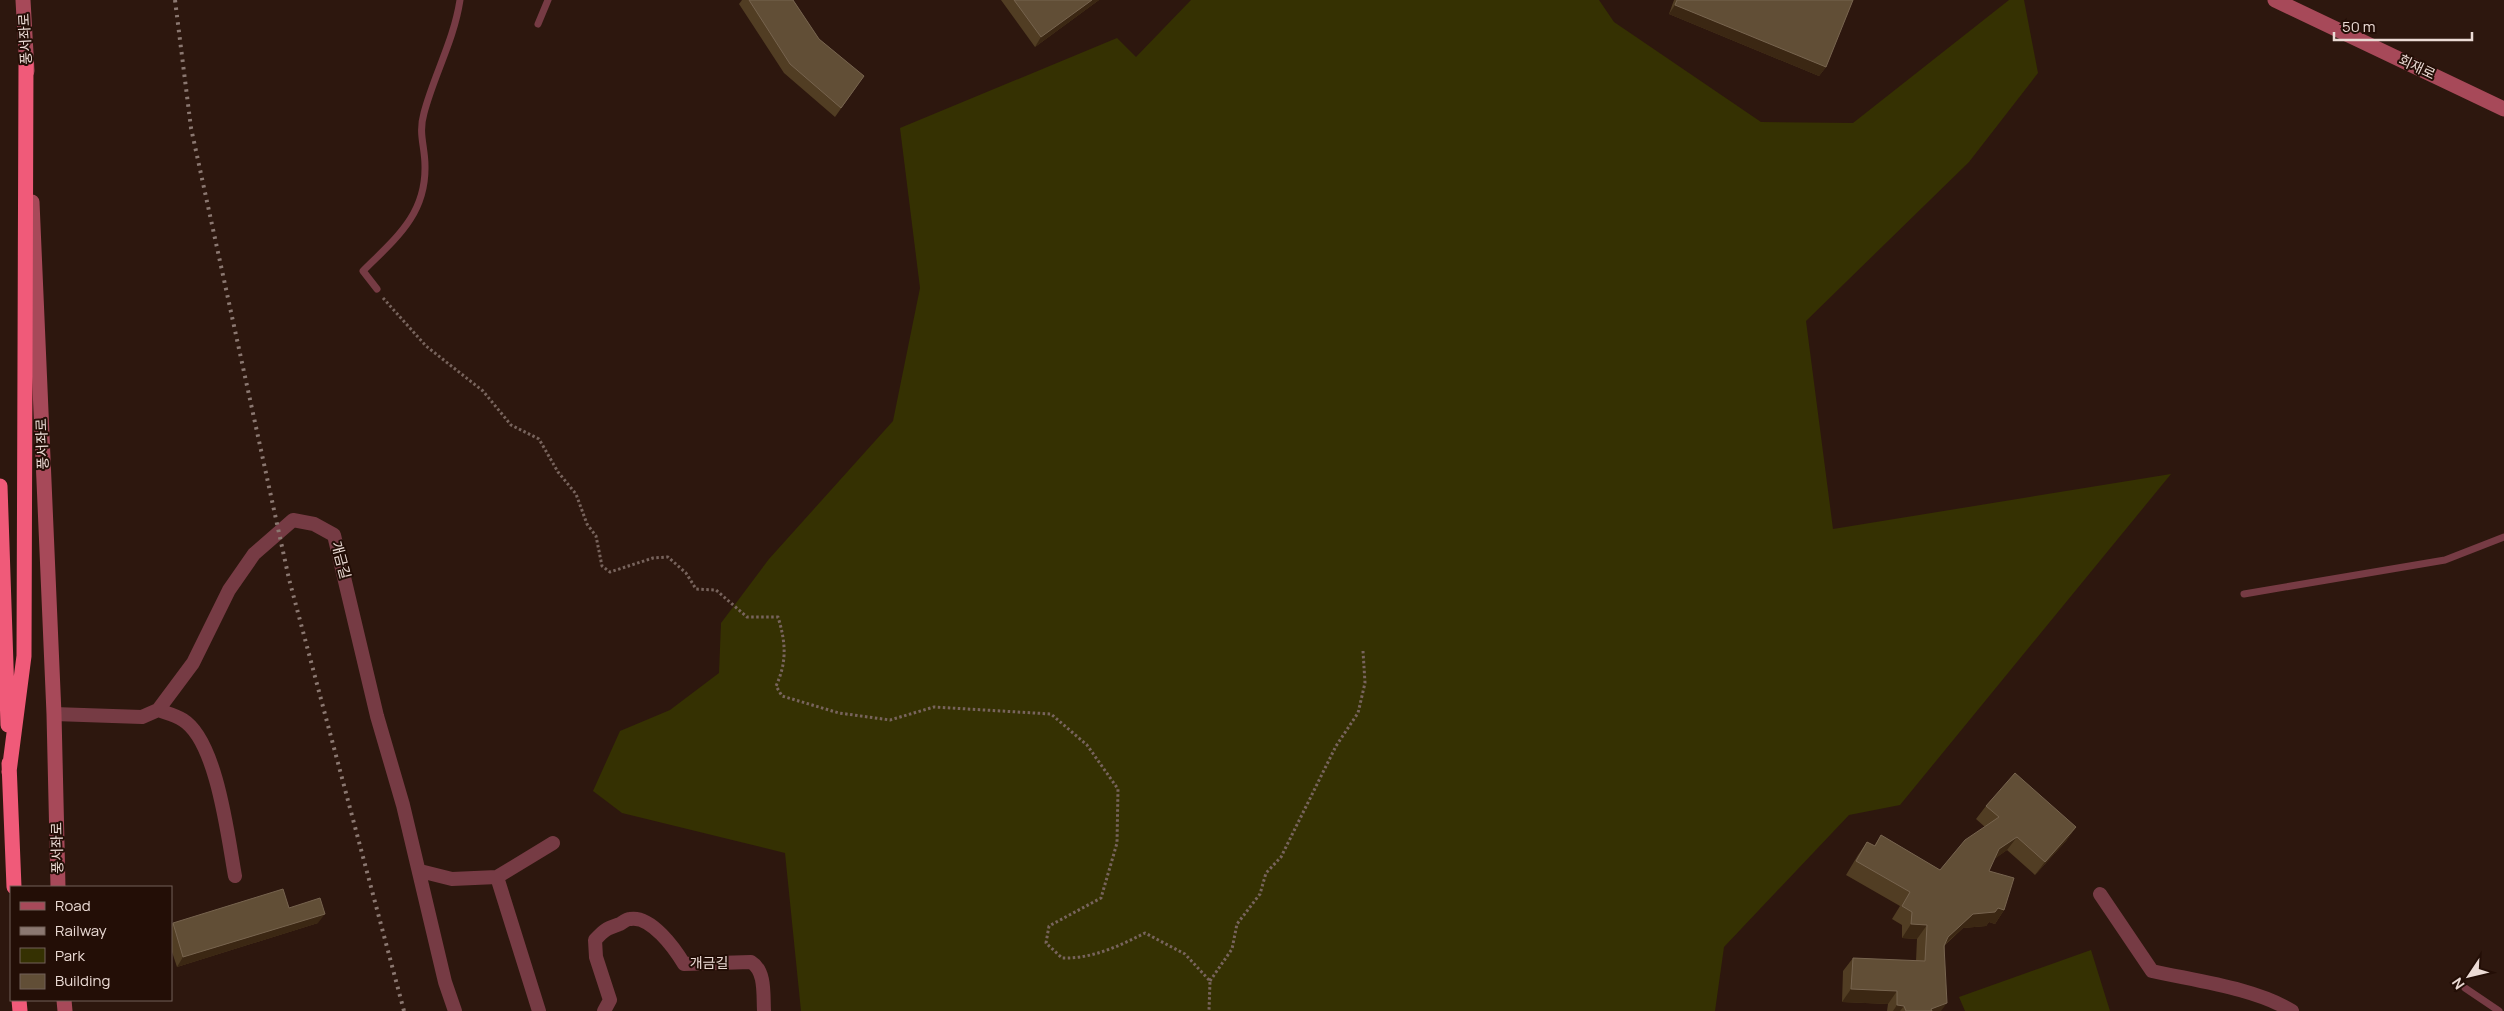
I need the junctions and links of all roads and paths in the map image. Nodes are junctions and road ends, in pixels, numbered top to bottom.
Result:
1 (24, 0) edge
2 (460, 0) edge
3 (548, 0) edge
4 (2275, 0) edge
5 (538, 24) dead end
6 (26, 60) junction
7 (2504, 109) edge
8 (377, 289) joint
9 (0, 486) edge
10 (2504, 537) edge
11 (2244, 594) dead end
12 (1363, 652) dead end
13 (158, 710) junction
14 (54, 714) junction
15 (9, 772) junction
16 (553, 843) dead end
17 (420, 871) junction
18 (235, 876) dead end
19 (497, 877) junction
20 (14, 886) edge
21 (58, 886) edge
22 (2100, 894) dead end
23 (1210, 981) junction
24 (2465, 988) dead end
25 (455, 1011) edge
26 (539, 1011) edge
27 (604, 1011) edge
28 (764, 1011) edge
29 (1209, 1011) edge
30 (2292, 1011) edge
31 (2499, 1011) edge

1 - 6 street, 풍서좌로
2 - 8 lane
3 - 5 lane
4 - 7 street, 회재로
6 - 14 street, 풍서좌로
6 - 15 highway
8 - 23 path
9 - 15 highway
10 - 11 lane
12 - 23 path
13 - 14 street
13 - 17 street, 개금길
13 - 18 street
14 - 21 street, 풍서좌로
15 - 20 highway
16 - 19 street
17 - 19 street
17 - 25 street, 개금길
19 - 26 street
22 - 30 street
23 - 29 path
24 - 31 lane
27 - 28 street, 개금길

